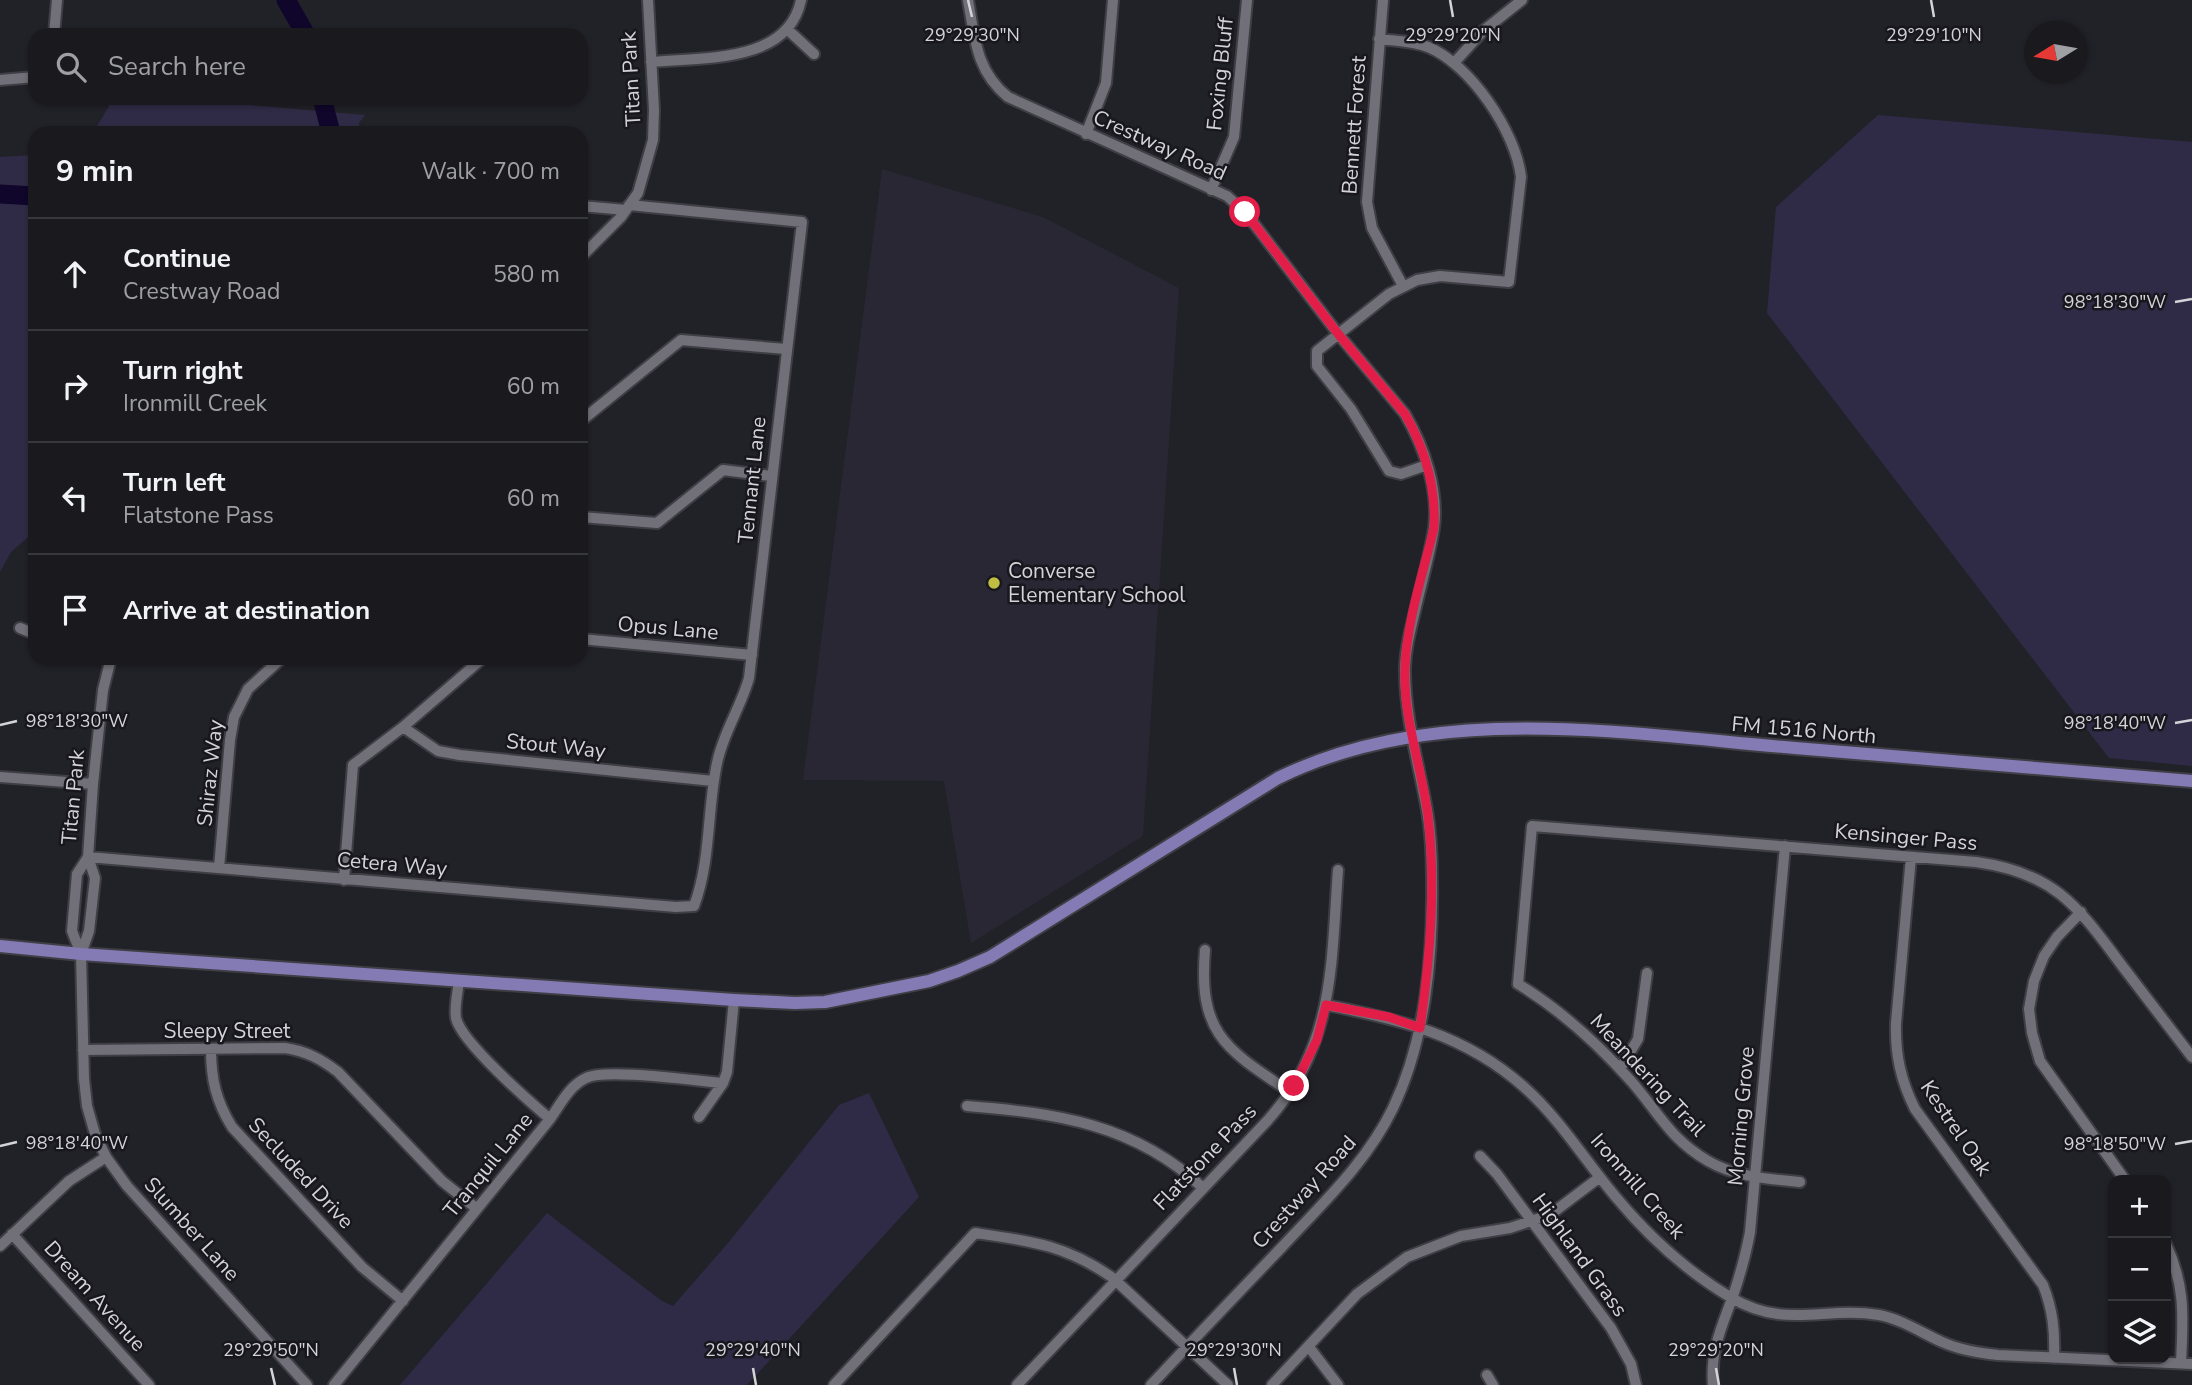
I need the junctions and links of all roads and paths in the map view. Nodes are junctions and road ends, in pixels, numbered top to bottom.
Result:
1 (57, 0) edge
2 (648, 0) edge
3 (801, 0) edge
4 (968, 0) edge
5 (1113, 0) edge
6 (1247, 0) edge
7 (1382, 0) edge
8 (1522, 0) edge
9 (55, 28) edge
10 (787, 29) junction
11 (1379, 39) junction
12 (814, 54) dead end
13 (651, 62) junction
14 (1454, 63) junction
15 (28, 78) edge
16 (0, 80) edge
17 (1086, 134) junction
18 (1211, 190) junction
19 (588, 206) edge
20 (627, 207) junction
21 (588, 249) edge
22 (1403, 286) junction
23 (1339, 335) junction
24 (786, 349) junction
25 (588, 415) edge
26 (1427, 465) junction
27 (771, 476) junction
28 (588, 518) edge
29 (20, 628) dead end
30 (28, 631) edge
31 (588, 640) edge
32 (752, 655) junction
33 (108, 665) edge
34 (274, 665) edge
35 (475, 665) edge
36 (402, 727) junction
37 (1413, 737) junction
38 (0, 777) edge
39 (713, 781) junction
40 (2192, 781) edge
41 (93, 784) junction
42 (1785, 846) junction
43 (88, 857) junction
44 (1911, 857) junction
45 (219, 868) junction
46 (1338, 870) dead end
47 (344, 880) junction
48 (694, 906) joint
49 (2081, 912) junction
50 (0, 946) edge
51 (1205, 950) dead end
52 (81, 954) junction
53 (1647, 973) dead end
54 (459, 980) junction
55 (1518, 984) joint
56 (734, 1000) junction
57 (1326, 1005) junction
58 (1420, 1028) junction
59 (211, 1049) junction
60 (83, 1050) junction
61 (2192, 1057) edge
62 (1620, 1069) junction
63 (723, 1083) junction
64 (1290, 1092) junction
65 (967, 1107) dead end
66 (699, 1118) dead end
67 (550, 1119) junction
68 (1479, 1156) dead end
69 (106, 1157) junction
70 (2121, 1175) edge
71 (1600, 1177) junction
72 (1755, 1177) junction
73 (1800, 1182) dead end
74 (1203, 1188) junction
75 (476, 1208) junction
76 (1532, 1221) junction
77 (12, 1234) junction
78 (0, 1246) edge
79 (2171, 1255) edge
80 (1115, 1281) junction
81 (1732, 1298) junction
82 (402, 1301) junction
83 (1188, 1346) junction
84 (1309, 1346) junction
85 (2054, 1358) junction
86 (2186, 1364) edge
87 (149, 1385) edge
88 (307, 1385) edge
89 (334, 1385) edge
90 (834, 1385) edge
91 (1017, 1385) edge
92 (1151, 1385) edge
93 (1228, 1385) edge
94 (1272, 1385) edge
95 (1338, 1385) edge
96 (1636, 1385) edge
97 (1713, 1385) edge

1 - 9 street
2 - 13 street, Titan Park
3 - 10 street
4 - 17 street, Crestway Road
5 - 17 street
6 - 18 street, Foxing Bluff
7 - 11 street, Bennett Forest
8 - 14 street
10 - 12 street
10 - 13 street
11 - 14 street
11 - 22 street, Bennett Forest
13 - 20 street, Titan Park
14 - 22 street
15 - 16 street
17 - 18 street, Crestway Road
18 - 23 street, Crestway Road
19 - 20 street
20 - 21 street, Titan Park
20 - 24 street, Tennant Lane
22 - 23 street
23 - 26 street, Crestway Road
23 - 26 street
24 - 25 street
24 - 27 street, Tennant Lane
26 - 37 street, Crestway Road
27 - 28 street
27 - 32 street, Tennant Lane
29 - 30 street
31 - 32 street, Opus Lane
32 - 39 street, Tennant Lane
33 - 41 street, Titan Park
34 - 45 street, Shiraz Way
35 - 36 street
36 - 39 street, Stout Way
36 - 47 street
37 - 40 main road, FM 1516 North
37 - 56 main road, FM 1516 North
37 - 58 street, Crestway Road
38 - 41 street
39 - 48 street, Tennant Lane
41 - 43 street, Titan Park
42 - 44 street, Kensinger Pass
42 - 55 street, Kensinger Pass
42 - 72 street, Morning Grove
43 - 45 street, Cetera Way
43 - 52 street
43 - 52 street
44 - 49 street, Kensinger Pass
44 - 85 street, Kestrel Oak
45 - 47 street, Cetera Way
46 - 57 street, Flatstone Pass
47 - 48 street, Cetera Way
49 - 61 street, Kensinger Pass
49 - 70 street
50 - 52 main road, FM 1516 North
51 - 64 street
52 - 54 main road, FM 1516 North
52 - 60 street, Slumber Lane
53 - 62 street
54 - 56 main road, FM 1516 North
54 - 67 street
55 - 62 street, Meandering Trail
56 - 63 street
57 - 58 street, Ironmill Creek
57 - 64 street, Flatstone Pass
58 - 71 street, Ironmill Creek
58 - 83 street, Crestway Road
59 - 60 street, Sleepy Street
59 - 75 street, Sleepy Street
59 - 82 street, Secluded Drive
60 - 69 street, Slumber Lane
62 - 72 street, Meandering Trail
63 - 66 street
63 - 67 street, Tranquil Lane
64 - 74 street, Flatstone Pass
65 - 74 street
67 - 75 street, Tranquil Lane
68 - 76 street, Highland Grass
69 - 77 street
69 - 88 street, Slumber Lane
71 - 76 street
71 - 81 street, Ironmill Creek
72 - 73 street, Meandering Trail
72 - 81 street, Morning Grove
74 - 80 street, Flatstone Pass
75 - 82 street, Tranquil Lane
76 - 84 street
76 - 96 street, Highland Grass
77 - 78 street
77 - 87 street, Dream Avenue
79 - 86 street
80 - 83 street
80 - 90 street
80 - 91 street, Flatstone Pass
81 - 85 street, Ironmill Creek
81 - 97 street, Morning Grove
82 - 89 street, Tranquil Lane
83 - 92 street, Crestway Road
83 - 93 street
84 - 94 street
84 - 95 street
85 - 86 street, Ironmill Creek

